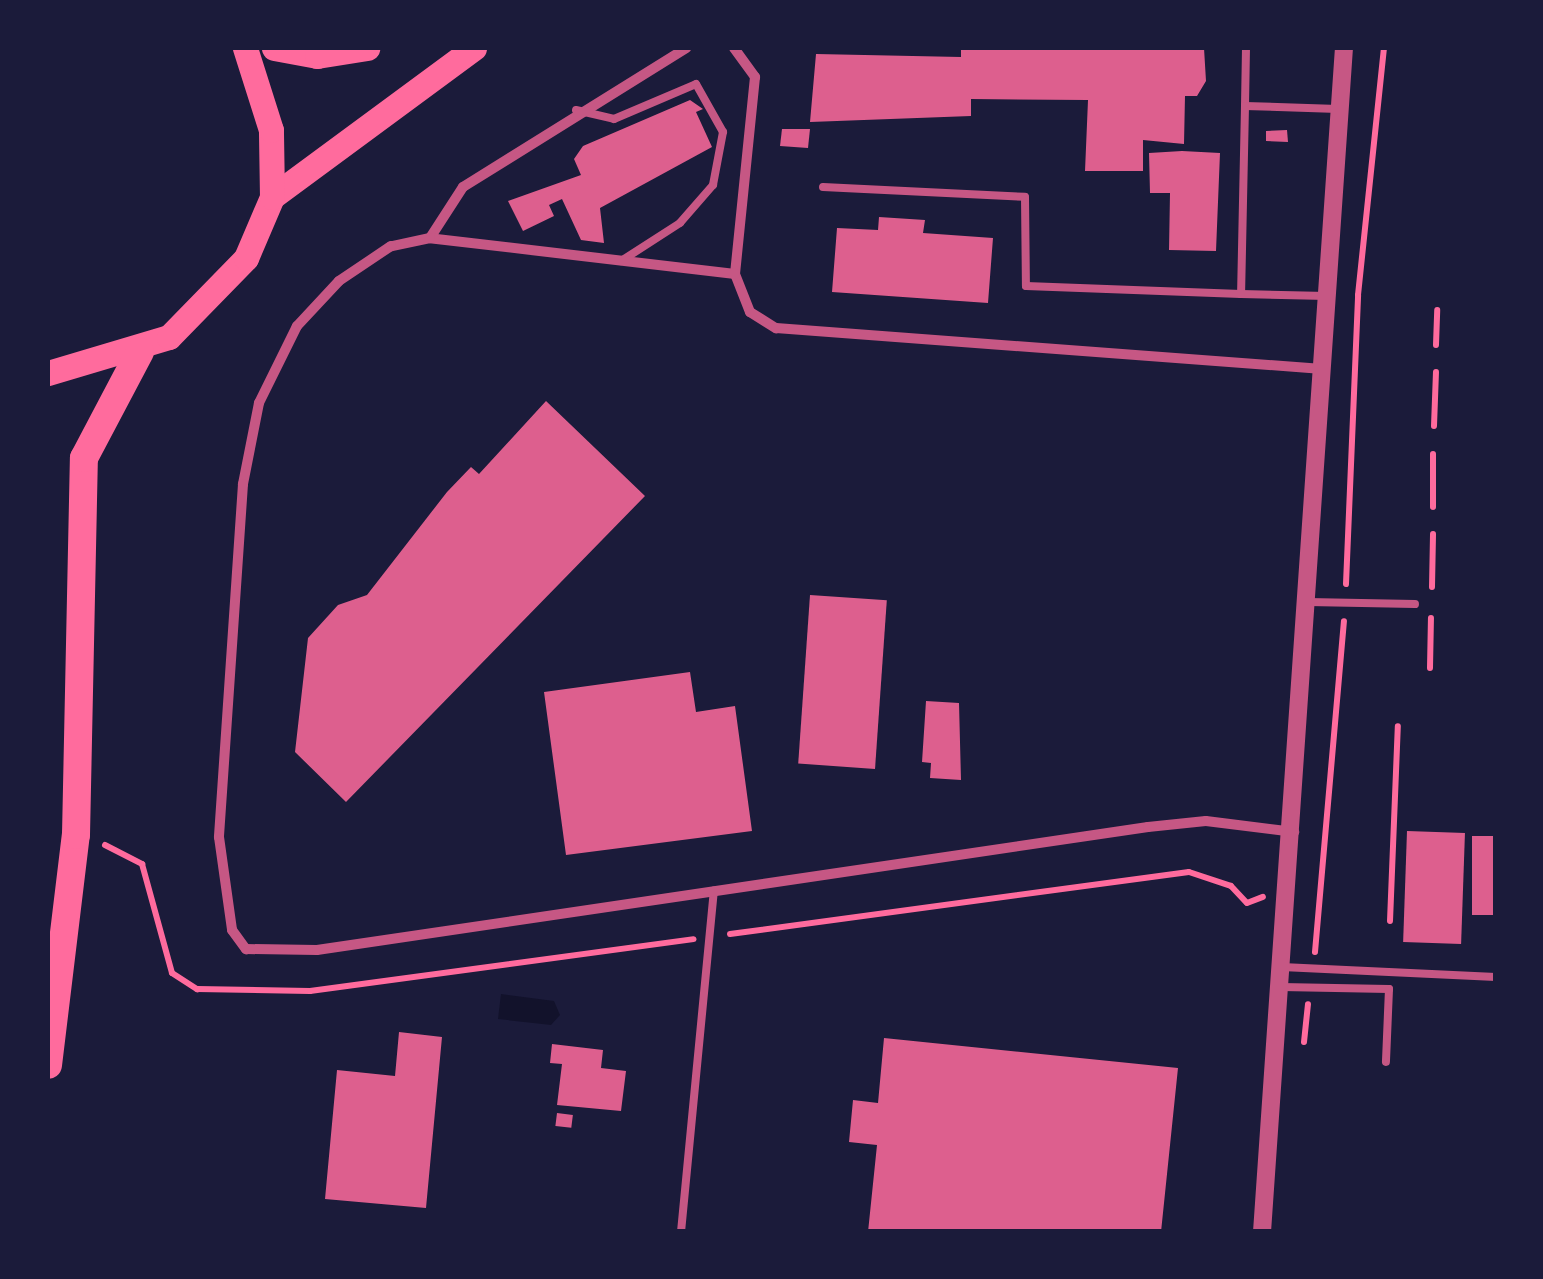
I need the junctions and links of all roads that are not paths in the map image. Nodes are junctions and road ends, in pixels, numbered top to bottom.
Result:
1 (245, 48) edge
2 (274, 48) edge
3 (367, 48) edge
4 (474, 48) edge
5 (686, 48) edge
6 (734, 48) edge
7 (1246, 48) edge
8 (1340, 52) edge
9 (1245, 106) junction
10 (1339, 109) junction
11 (576, 110) junction
12 (823, 187) dead end
13 (272, 197) junction
14 (430, 238) junction
15 (617, 264) junction
16 (735, 274) junction
17 (1241, 294) junction
18 (1327, 296) junction
19 (140, 352) junction
20 (1322, 368) junction
21 (48, 373) edge
22 (1308, 602) junction
23 (1415, 604) dead end
24 (1294, 832) junction
25 (714, 891) junction
26 (1282, 966) junction
27 (1496, 977) edge
28 (1280, 987) junction
29 (1386, 1062) dead end
30 (48, 1065) edge
31 (681, 1232) edge
32 (1262, 1232) edge

1 - 13 main road
2 - 3 main road
4 - 13 main road
5 - 11 street
6 - 16 street
7 - 9 lane
8 - 10 street
9 - 10 lane
9 - 17 lane
10 - 18 street
11 - 14 street
11 - 15 lane
12 - 17 lane
13 - 19 main road
14 - 15 street
14 - 25 street
15 - 16 street
16 - 20 street
17 - 18 lane
18 - 20 street
19 - 21 main road
19 - 30 highway
20 - 22 street
22 - 23 lane
22 - 24 street
24 - 25 street
24 - 26 street
25 - 31 lane
26 - 27 lane
26 - 28 street
28 - 29 lane
28 - 32 street

